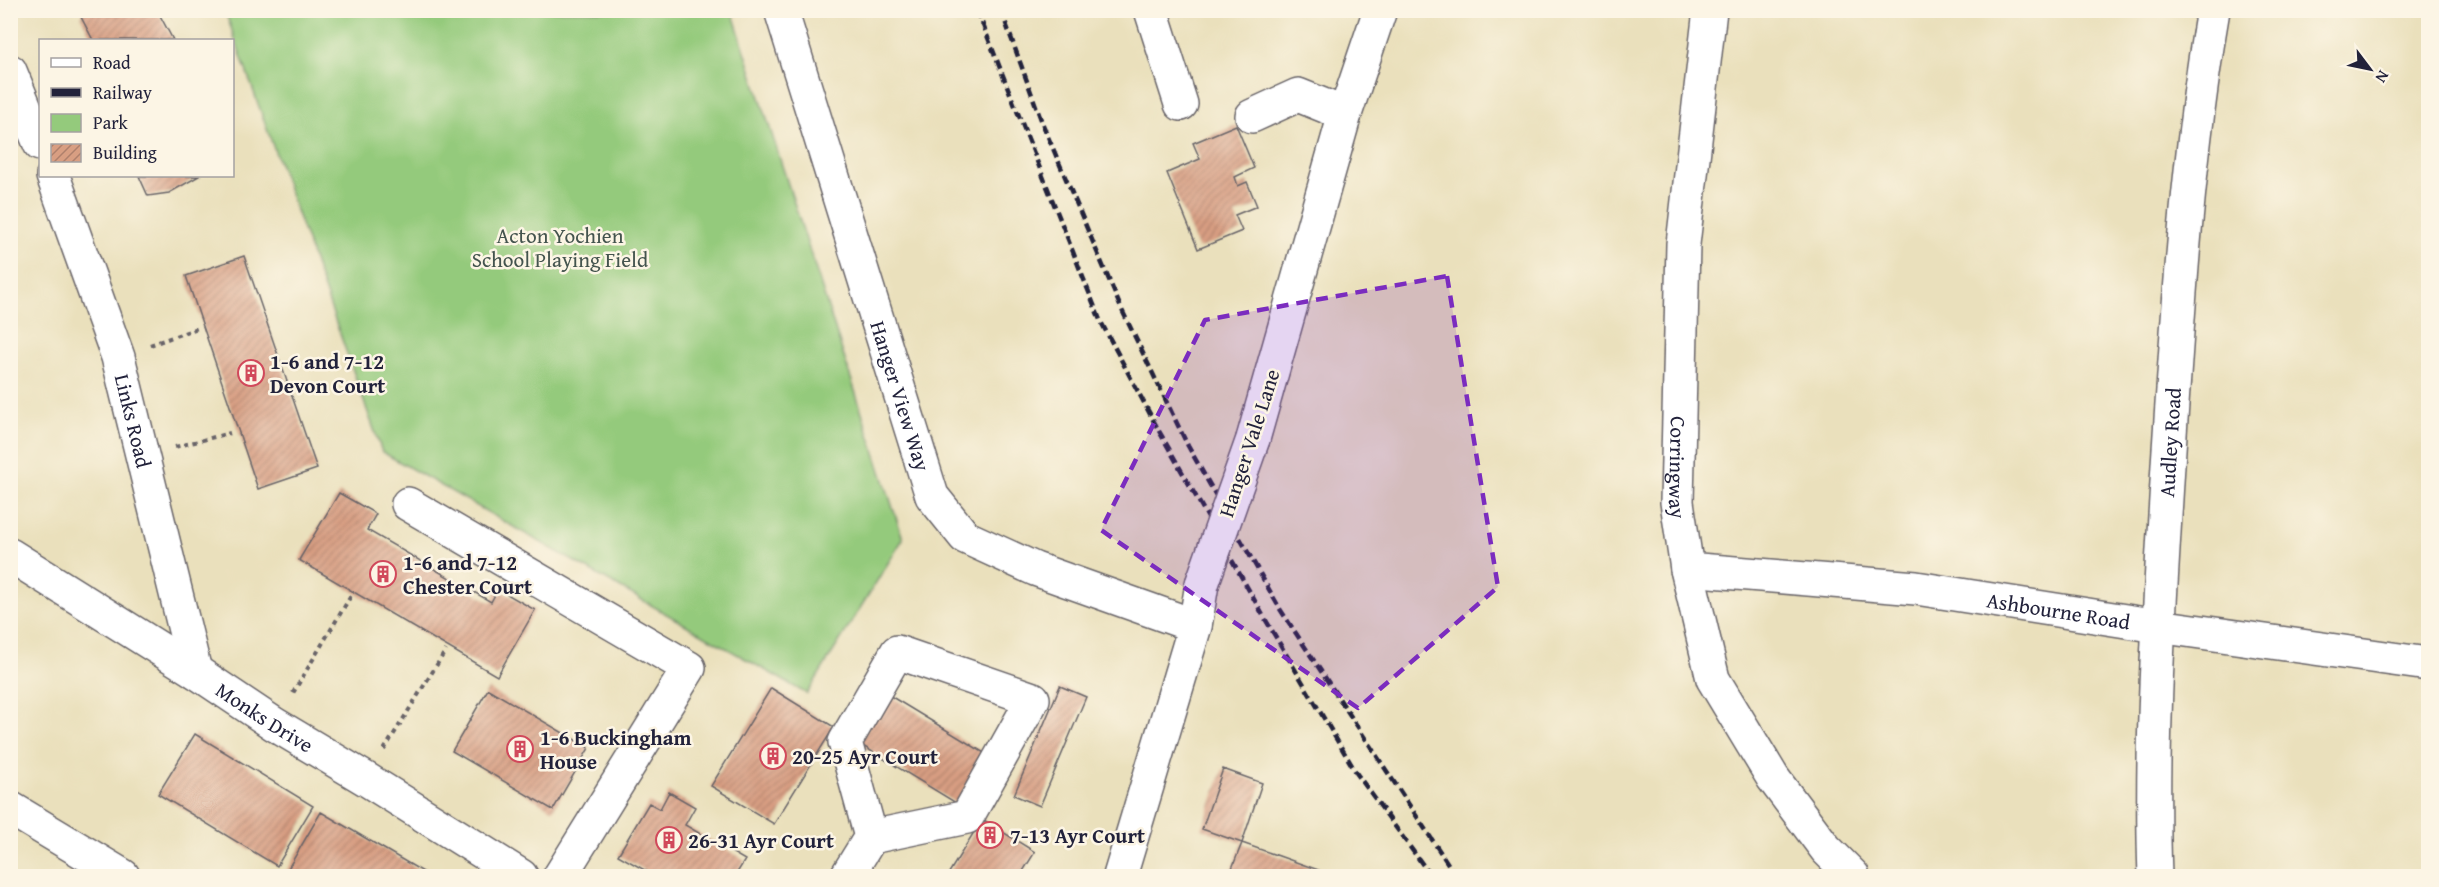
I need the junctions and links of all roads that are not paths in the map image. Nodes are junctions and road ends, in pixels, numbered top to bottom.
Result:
1 (781, 10) edge
2 (1151, 10) edge
3 (1380, 10) edge
4 (1710, 10) edge
5 (2212, 10) edge
6 (10, 71) edge
7 (1181, 104) dead end
8 (1345, 114) junction
9 (1252, 116) dead end
10 (39, 142) edge
11 (53, 177) edge
12 (408, 504) dead end
13 (10, 555) edge
14 (1687, 570) junction
15 (1194, 626) junction
16 (2158, 626) junction
17 (2428, 663) edge
18 (195, 671) junction
19 (10, 808) edge
20 (871, 837) junction
21 (1122, 875) edge
22 (123, 876) edge
23 (521, 876) edge
24 (560, 876) edge
25 (847, 876) edge
26 (1853, 876) edge
27 (2156, 876) edge

1 - 15 street, Hanger View Way
2 - 7 street
3 - 8 street, Hanger Vale Lane
4 - 14 street, Corringway
5 - 16 street, Audley Road
6 - 10 street
8 - 9 street
8 - 15 street, Hanger Vale Lane, bridge
11 - 18 street, Links Road
12 - 24 street
13 - 18 street, Monks Drive
14 - 16 street, Ashbourne Road
14 - 26 street, Corringway
15 - 21 street, Hanger Vale Lane
16 - 17 street, Ashbourne Road
16 - 27 street, Audley Road
18 - 23 street, Monks Drive
19 - 22 street
20 - 20 street
20 - 25 street

